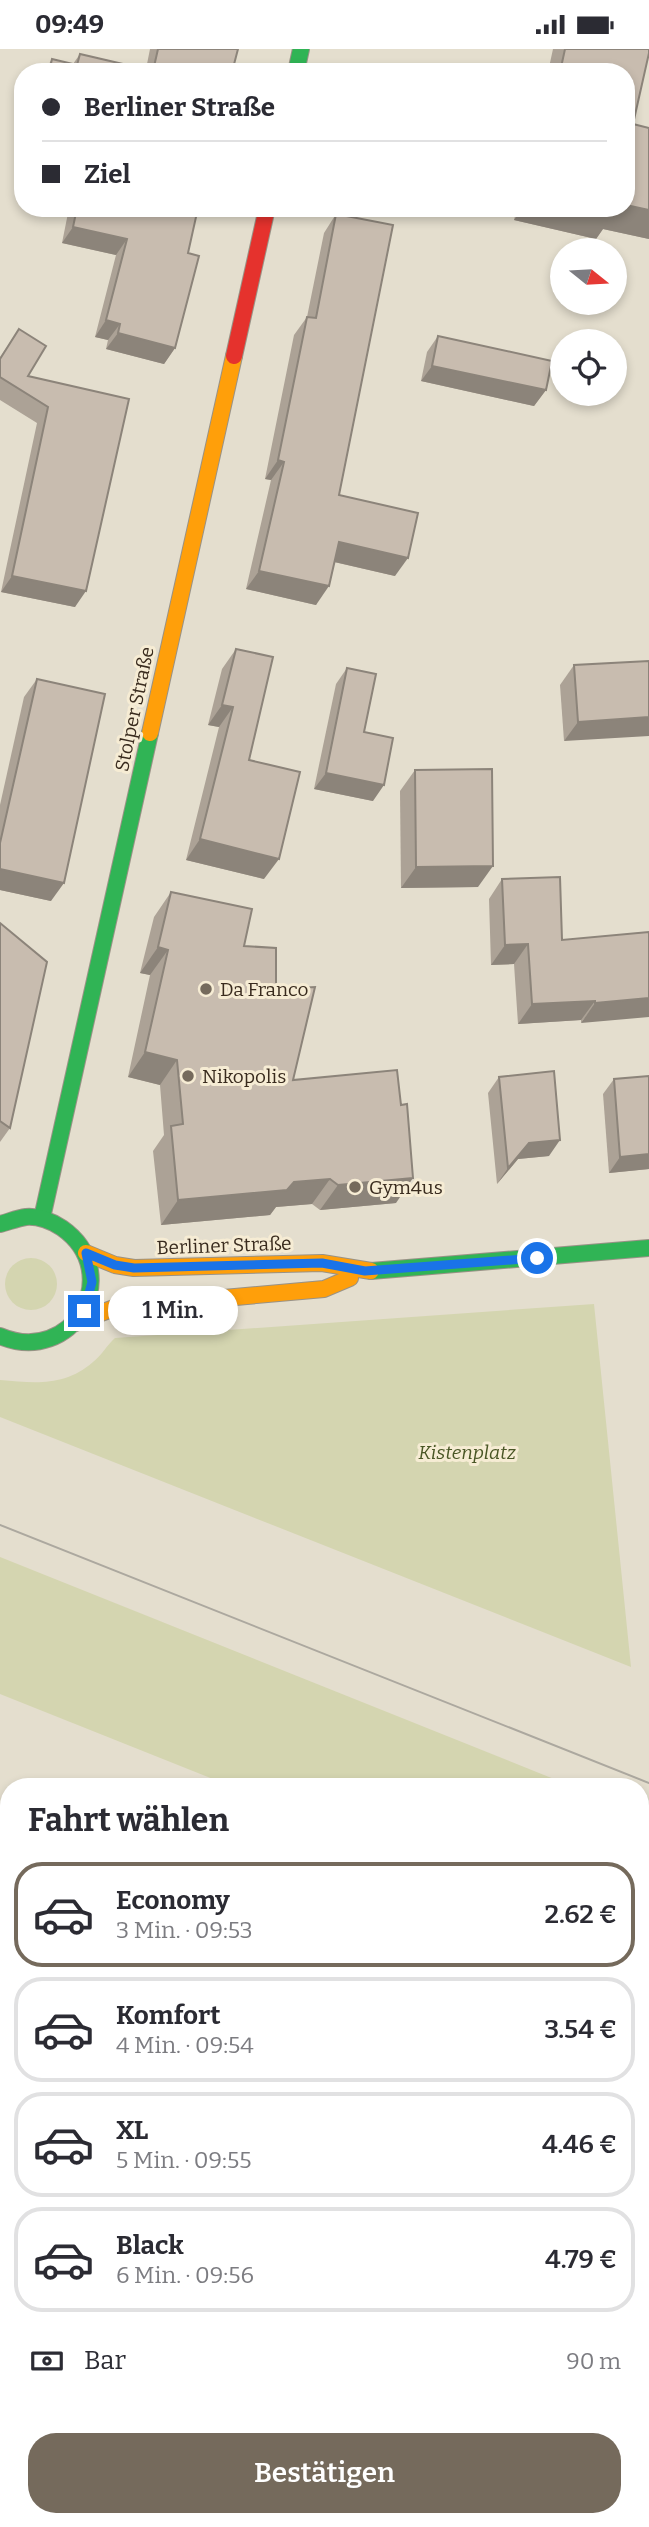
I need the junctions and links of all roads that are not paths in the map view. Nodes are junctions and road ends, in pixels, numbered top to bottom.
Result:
1 (265, 217) edge
2 (42, 1218) junction
3 (0, 1224) edge
4 (649, 1248) edge
5 (86, 1253) junction
6 (365, 1271) junction
7 (75, 1323) junction
8 (1, 1338) edge

1 - 2 main road, Stolper Straße
2 - 3 main road
2 - 5 main road
4 - 6 main road, Berliner Straße
5 - 6 main road, Berliner Straße
5 - 7 main road
6 - 7 main road, Berliner Straße
7 - 8 main road, Berliner Straße

